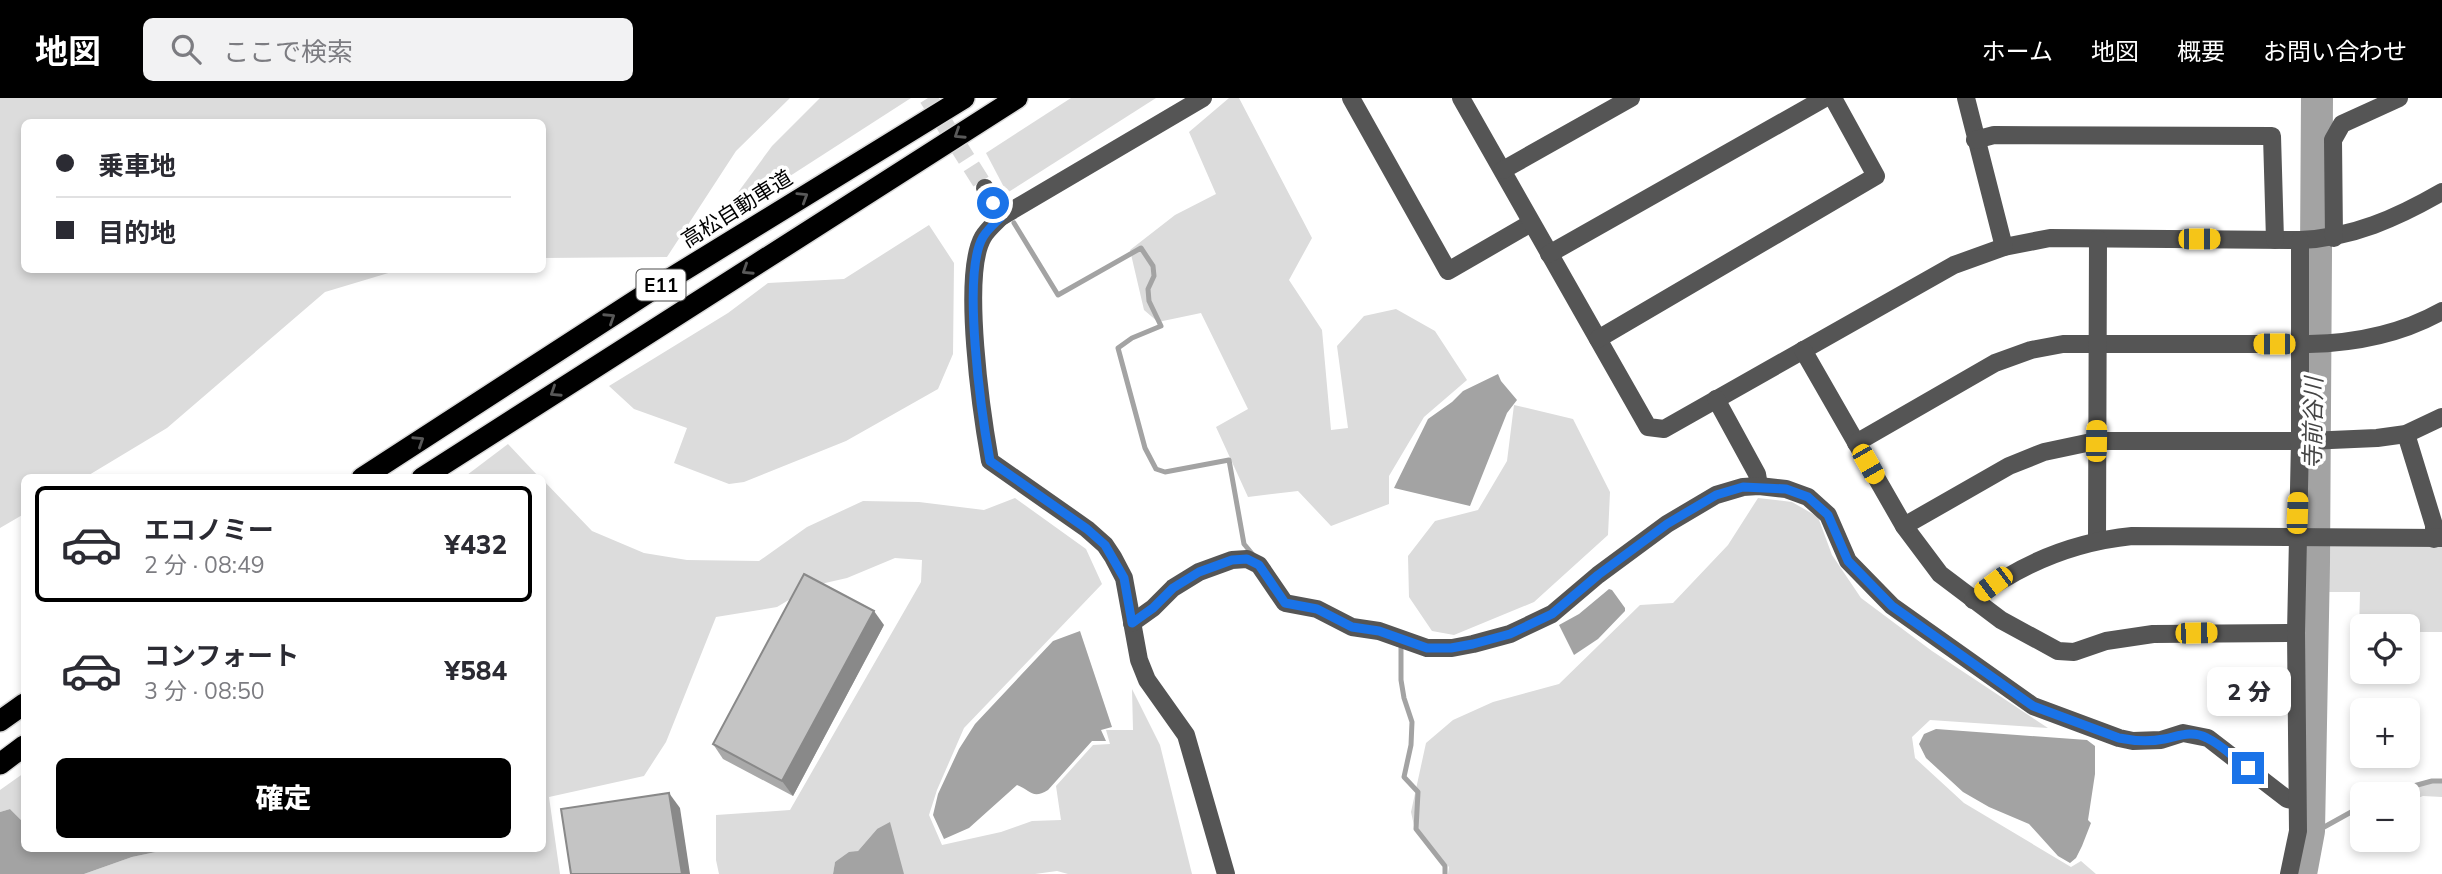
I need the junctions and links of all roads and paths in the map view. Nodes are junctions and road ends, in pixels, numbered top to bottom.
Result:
1 (964, 98) edge
2 (1017, 98) edge
3 (1203, 98) edge
4 (1351, 98) edge
5 (1461, 98) edge
6 (1631, 98) edge
7 (1825, 98) edge
8 (1833, 98) edge
9 (1966, 98) edge
10 (2399, 98) edge
11 (1975, 140) junction
12 (1503, 170) junction
13 (985, 188) tunnel mouth
14 (2442, 192) edge
15 (1001, 217) junction
16 (1531, 223) junction
17 (2098, 239) junction
18 (2317, 239) junction
19 (2275, 240) junction
20 (2004, 247) junction
21 (1549, 254) junction
22 (2442, 311) edge
23 (1598, 339) junction
24 (2098, 344) junction
25 (2311, 344) junction
26 (1803, 350) junction
27 (1716, 399) junction
28 (2442, 417) edge
29 (2406, 434) junction
30 (2096, 441) junction
31 (2311, 441) junction
32 (1856, 443) junction
33 (368, 474) edge
34 (428, 474) edge
35 (1759, 486) junction
36 (1904, 526) junction
37 (2309, 537) junction
38 (2438, 538) edge
39 (2097, 540) junction
40 (1973, 600) junction
41 (1132, 623) junction
42 (2296, 633) junction
43 (21, 706) edge
44 (0, 721) edge
45 (21, 749) edge
46 (0, 764) edge
47 (2297, 801) junction
48 (1226, 874) edge
49 (2289, 874) edge

33 -> 1 highway, 高松自動車道 / E11
2 -> 34 highway, E11
3 - 15 street
4 - 16 street
5 - 12 street
6 - 12 street
7 - 21 street
8 - 23 street
9 - 11 street
10 - 18 street
11 - 19 street
11 - 20 street
12 - 16 street
13 - 15 street
14 - 18 street
15 - 41 street
16 - 21 street
17 - 19 street
17 - 20 street
17 - 24 street
18 - 19 street
18 - 25 street
20 - 26 street
21 - 23 street
22 - 25 street
23 - 27 street
24 - 25 street
24 - 30 street
24 - 32 street
25 - 31 street
26 - 27 street
26 - 32 street
27 - 35 street
28 - 29 street
29 - 31 street
29 - 38 street
30 - 31 street
30 - 36 street
30 - 39 street
31 - 37 street
32 - 36 street
35 - 41 street
35 - 47 street
36 - 40 street
37 - 38 street
37 - 39 street
37 - 42 street
39 - 40 street
40 - 42 street
41 - 48 street
42 - 47 street
43 - 44 highway
45 - 46 highway
47 - 49 street

